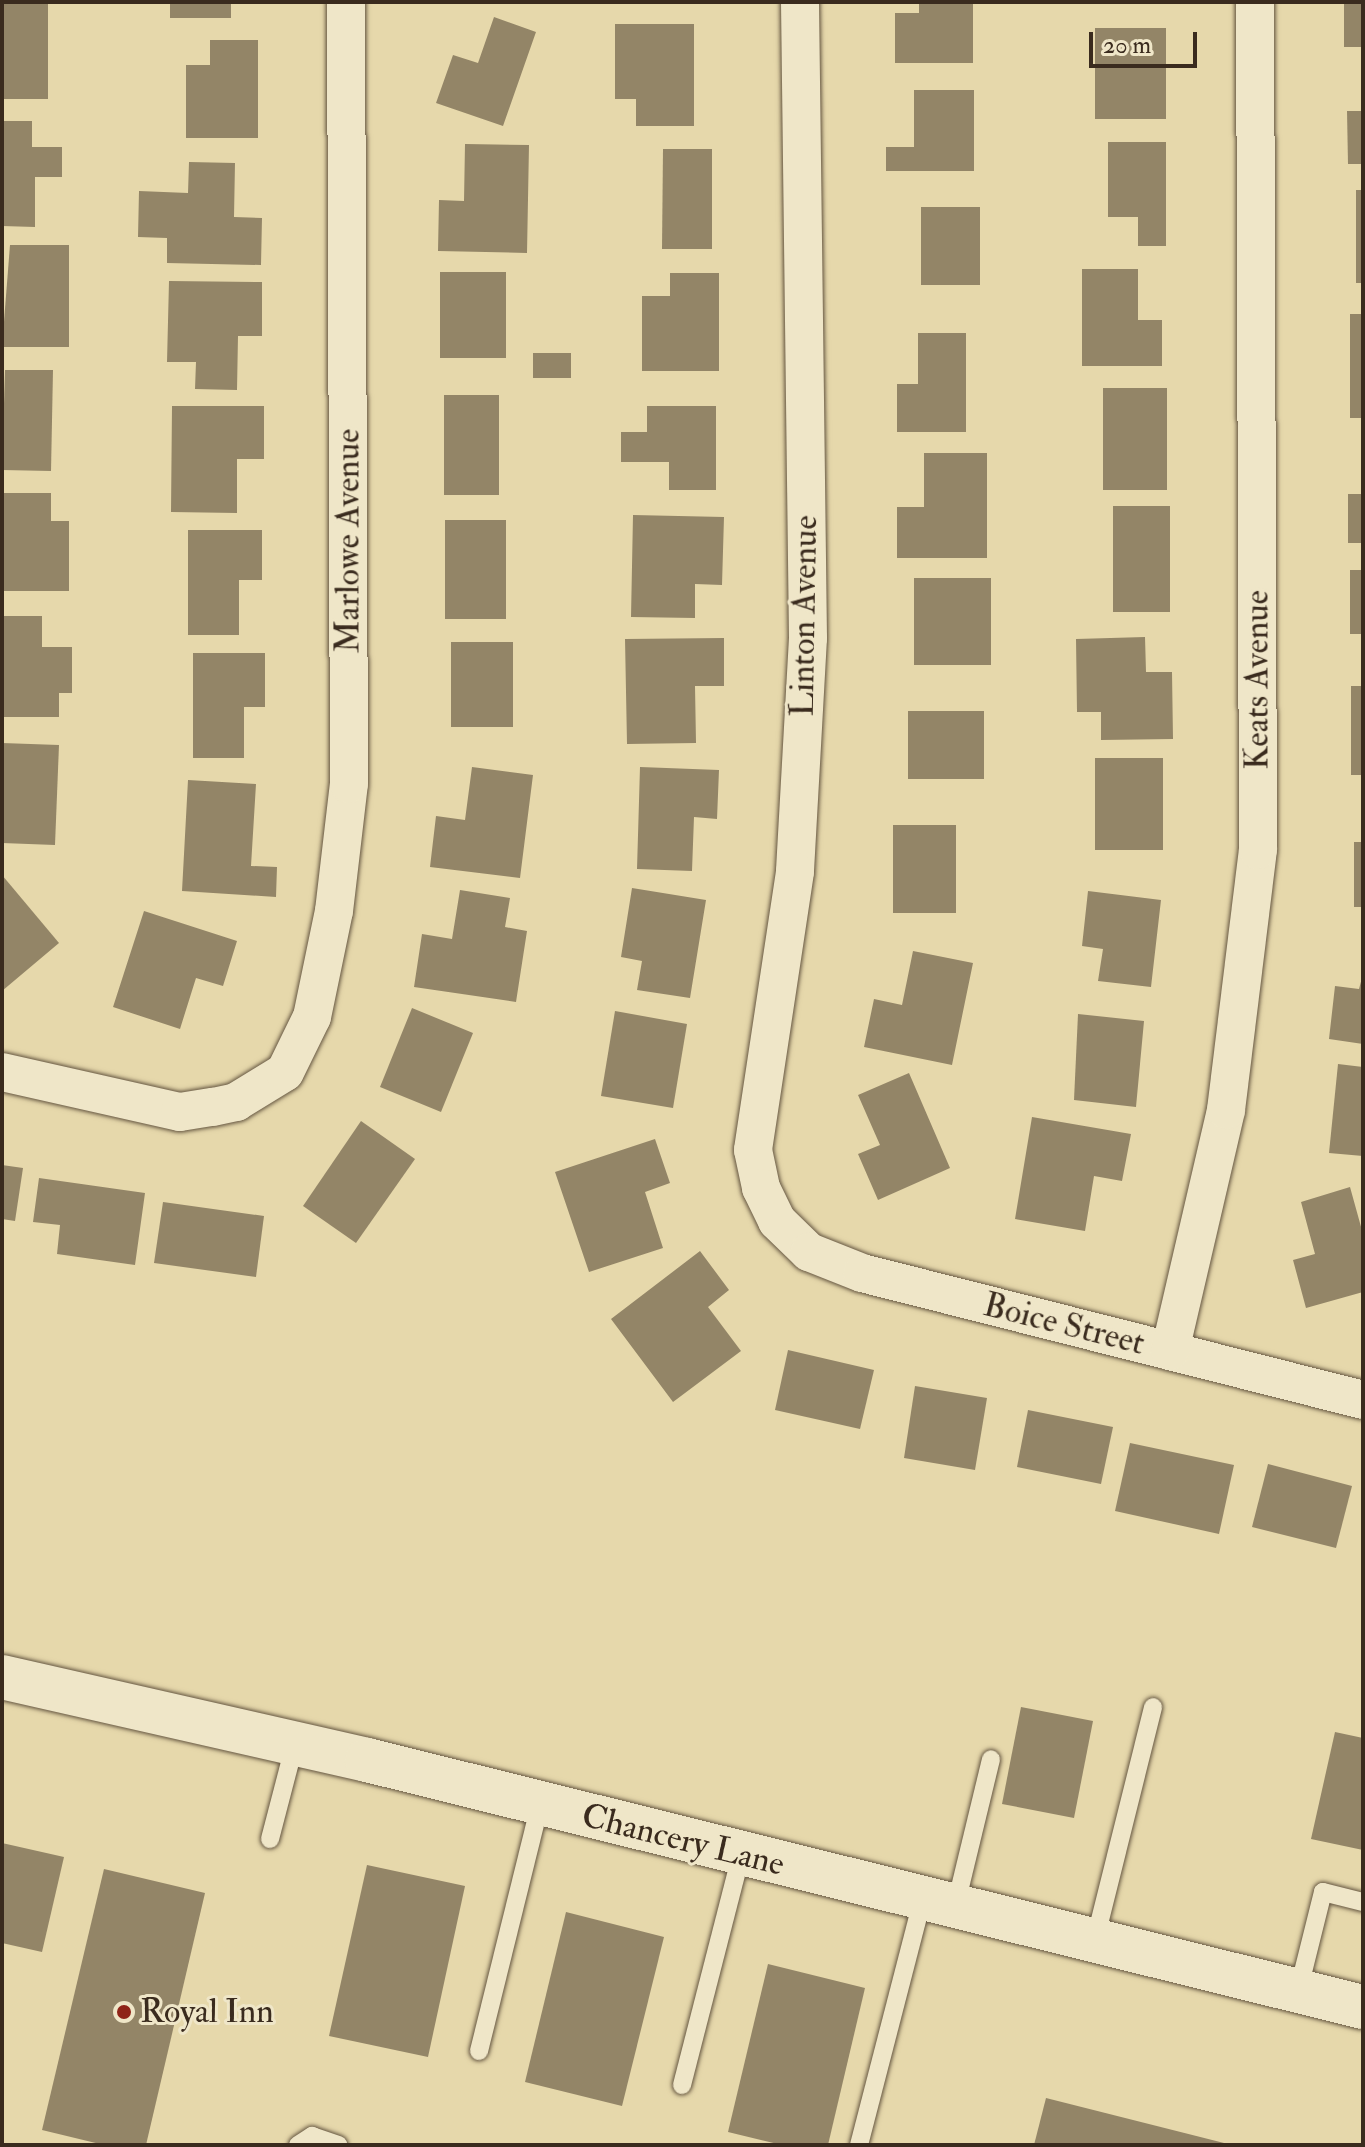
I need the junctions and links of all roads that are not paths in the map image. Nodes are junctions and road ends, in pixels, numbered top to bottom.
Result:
1 (346, 2) edge
2 (800, 2) edge
3 (1255, 2) edge
4 (2, 1072) edge
5 (777, 1221) joint
6 (1170, 1351) junction
7 (1363, 1400) edge
8 (2, 1677) edge
9 (1153, 1707) dead end
10 (295, 1743) junction
11 (991, 1759) dead end
12 (540, 1804) junction
13 (270, 1839) dead end
14 (741, 1855) junction
15 (1363, 1902) edge
16 (938, 1905) junction
17 (1094, 1943) junction
18 (1298, 1992) junction
19 (1363, 2007) edge
20 (479, 2051) dead end
21 (682, 2085) dead end
22 (298, 2145) edge
23 (338, 2145) edge
24 (859, 2145) edge

1 - 4 street, Marlowe Avenue
2 - 5 street, Linton Avenue
3 - 6 street, Keats Avenue
5 - 6 street, Boice Street
6 - 7 street, Boice Street
8 - 10 street, Chancery Lane
9 - 17 lane
10 - 12 street, Chancery Lane
10 - 13 lane
11 - 16 lane
12 - 14 street, Chancery Lane
12 - 20 lane
14 - 16 street, Chancery Lane
14 - 21 lane
15 - 18 lane
16 - 17 street, Chancery Lane
16 - 24 lane
17 - 18 street, Chancery Lane
18 - 19 street, Chancery Lane
22 - 23 lane

